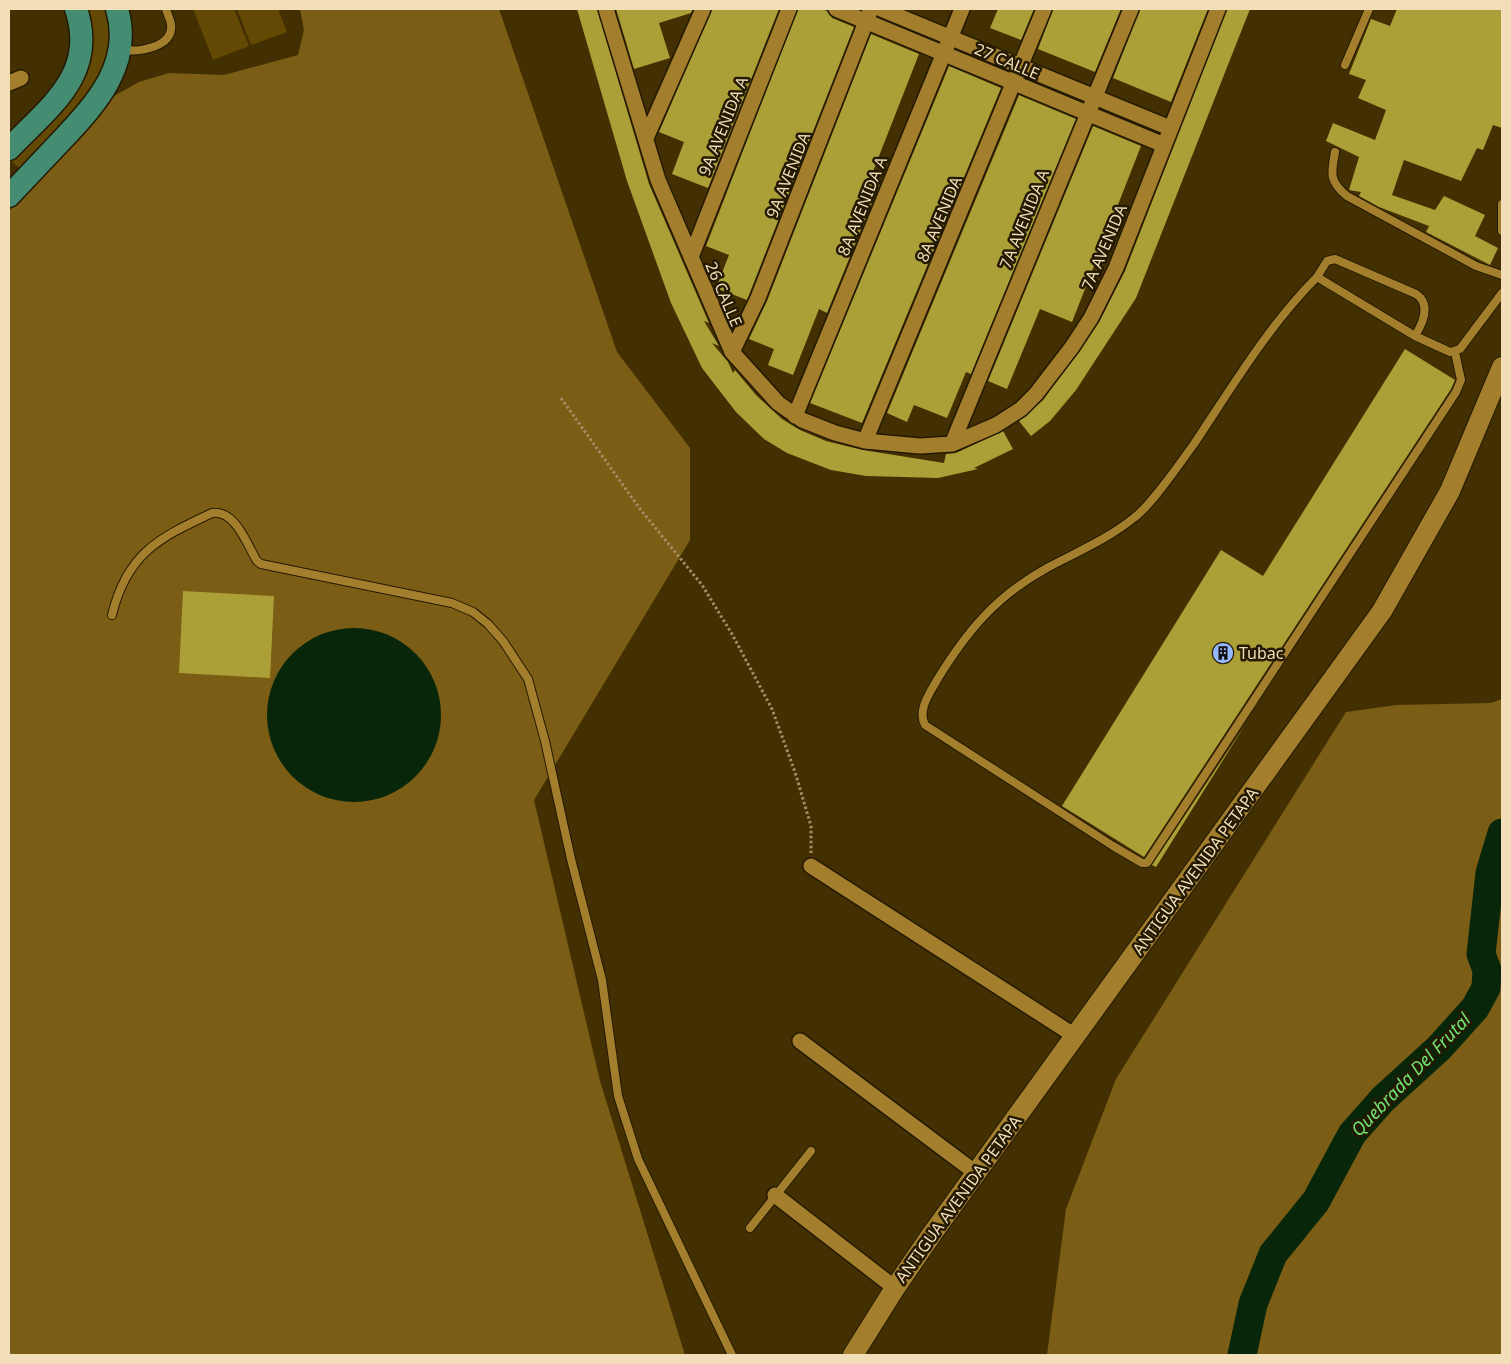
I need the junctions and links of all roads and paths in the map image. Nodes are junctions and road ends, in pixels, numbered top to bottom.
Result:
1 (76, 9) edge
2 (117, 9) edge
3 (166, 9) edge
4 (606, 9) edge
5 (789, 9) edge
6 (836, 9) edge
7 (881, 9) edge
8 (962, 9) edge
9 (1044, 9) edge
10 (1131, 9) edge
11 (1218, 9) edge
12 (1369, 9) edge
13 (699, 13) edge
14 (869, 15) edge
15 (950, 37) junction
16 (120, 50) junction
17 (944, 53) junction
18 (1021, 65) junction
19 (1345, 65) dead end
20 (1014, 83) junction
21 (1094, 95) junction
22 (1087, 112) junction
23 (1170, 128) junction
24 (646, 138) junction
25 (1164, 145) junction
26 (9, 149) edge
27 (1335, 152) dead end
28 (14, 181) edge
29 (1502, 204) edge
30 (1502, 231) edge
31 (690, 257) junction
32 (1502, 275) edge
33 (1317, 277) junction
34 (1502, 293) edge
35 (1415, 336) junction
36 (732, 352) junction
37 (1455, 352) junction
38 (1502, 367) edge
39 (561, 398) dead end
40 (795, 416) junction
41 (865, 441) junction
42 (952, 444) junction
43 (112, 614) dead end
44 (811, 866) joint
45 (1075, 1036) junction
46 (800, 1041) dead end
47 (810, 1151) dead end
48 (976, 1173) junction
49 (775, 1195) junction
50 (750, 1228) dead end
51 (895, 1288) junction
52 (732, 1355) edge
53 (853, 1355) edge

1 - 26 main road
2 - 16 main road
3 - 16 lane
4 - 24 street, 26 CALLE
5 - 31 street, 9A AVENIDA A
6 - 14 street, 27 CALLE
7 - 15 street, 27 CALLE
8 - 15 street, 8A AVENIDA A
9 - 18 street, 8A AVENIDA
10 - 21 street, 7A AVENIDA A
11 - 23 street, 7A AVENIDA
12 - 19 lane
13 - 24 street
14 - 17 street, 27 CALLE
14 - 36 street, 9A AVENIDA
15 - 17 street, 8A AVENIDA A
15 - 18 street, 27 CALLE
16 - 28 main road
17 - 20 street, 27 CALLE
17 - 40 street, 8A AVENIDA A
18 - 20 street, 8A AVENIDA
18 - 21 street, 27 CALLE
20 - 22 street, 27 CALLE
20 - 41 street, 8A AVENIDA
21 - 22 street, 7A AVENIDA A
21 - 23 street, 27 CALLE
22 - 25 street, 27 CALLE
22 - 42 street, 7A AVENIDA A
23 - 25 street, 7A AVENIDA
24 - 31 street, 26 CALLE
25 - 42 street, 7A AVENIDA
27 - 32 lane
29 - 30 lane
31 - 36 street, 26 CALLE
33 - 35 lane
33 - 35 lane
33 - 37 lane
34 - 37 lane
35 - 37 lane
36 - 40 street, 26 CALLE
38 - 45 main road, ANTIGUA AVENIDA PETAPA
39 - 44 path
40 - 41 street, 26 CALLE
41 - 42 street, 26 CALLE
43 - 52 lane
44 - 45 street
45 - 48 main road, ANTIGUA AVENIDA PETAPA
46 - 48 street
47 - 49 lane
48 - 51 main road, ANTIGUA AVENIDA PETAPA
49 - 50 lane
49 - 51 street
51 - 53 main road, ANTIGUA AVENIDA PETAPA

